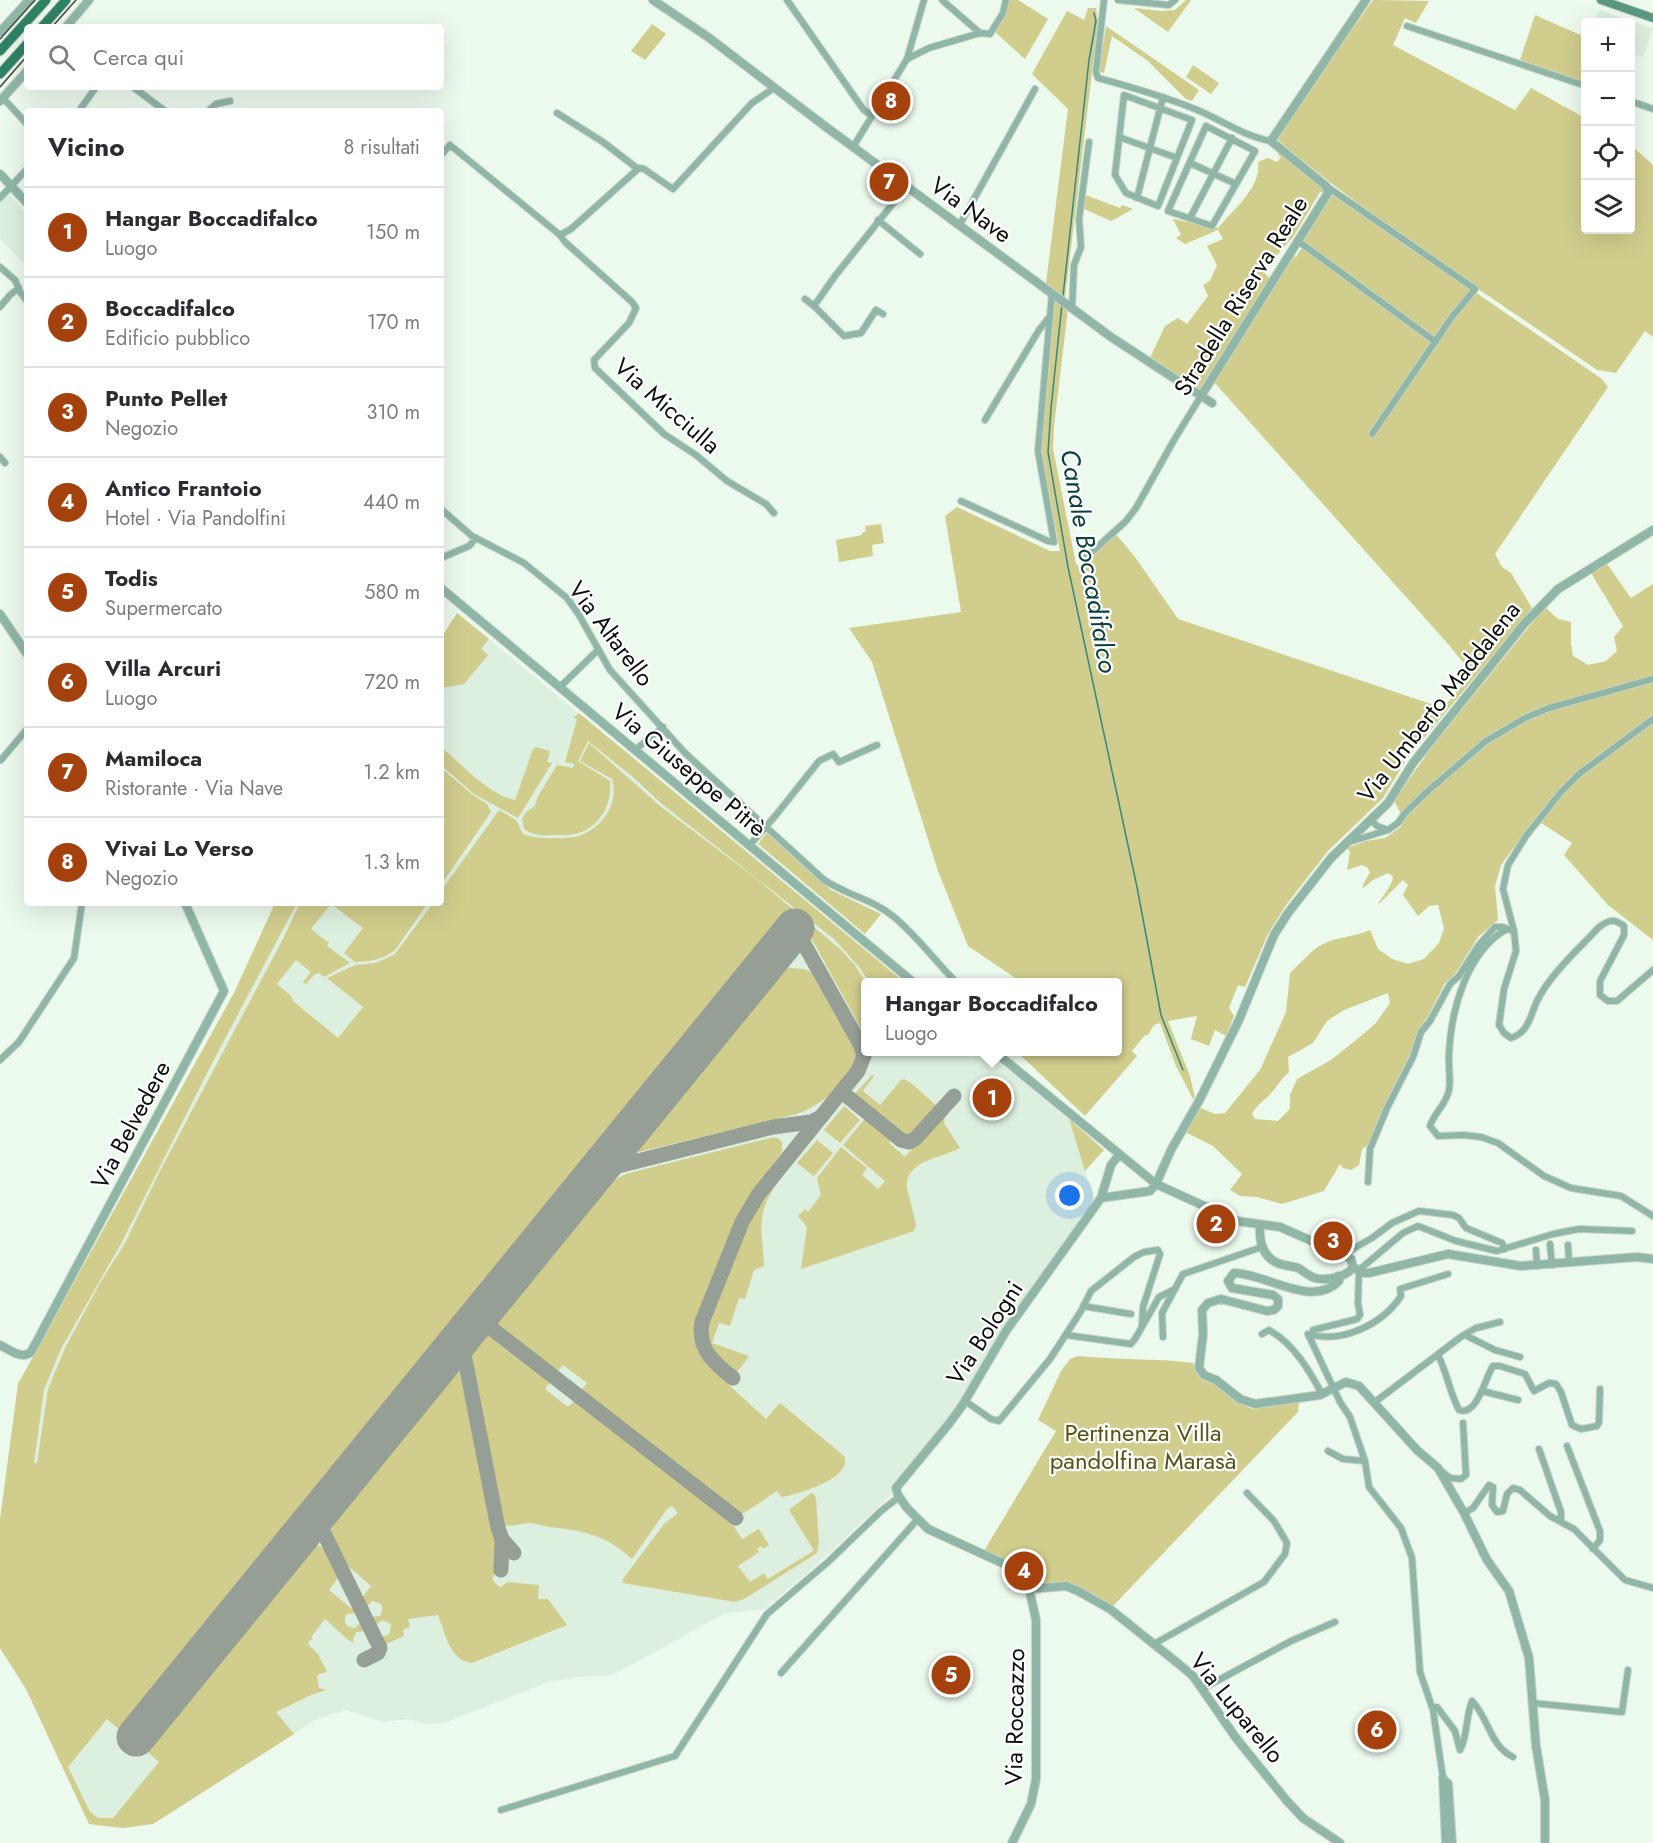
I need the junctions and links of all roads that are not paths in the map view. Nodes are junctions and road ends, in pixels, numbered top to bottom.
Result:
1 (29, 0) edge
2 (46, 0) edge
3 (66, 0) edge
4 (89, 0) edge
5 (653, 0) edge
6 (787, 0) edge
7 (924, 0) edge
8 (942, 0) edge
9 (1006, 0) edge
10 (1104, 0) edge
11 (1118, 0) edge
12 (1175, 0) edge
13 (1600, 0) edge
14 (1363, 1) edge
15 (1653, 18) edge
16 (24, 24) edge
17 (24, 24) edge
18 (45, 24) edge
19 (69, 24) edge
20 (1407, 26) dead end
21 (0, 32) edge
22 (980, 33) junction
23 (24, 47) edge
24 (0, 51) edge
25 (907, 59) junction
26 (0, 74) edge
27 (24, 74) edge
28 (1581, 84) edge
29 (774, 88) junction
30 (1035, 88) dead end
31 (94, 90) edge
32 (137, 90) edge
33 (1163, 97) junction
34 (1, 99) edge
35 (230, 101) dead end
36 (1635, 103) edge
37 (81, 108) edge
38 (161, 108) edge
39 (211, 108) edge
40 (1159, 108) junction
41 (1653, 109) edge
42 (557, 113) dead end
43 (871, 116) junction
44 (24, 121) edge
45 (1240, 130) junction
46 (1119, 137) junction
47 (1234, 140) junction
48 (1271, 141) junction
49 (1089, 142) dead end
50 (853, 147) junction
51 (1149, 148) junction
52 (444, 151) edge
53 (1177, 158) junction
54 (1190, 163) junction
55 (638, 169) junction
56 (24, 172) edge
57 (0, 174) edge
58 (1214, 174) junction
59 (1236, 184) junction
60 (11, 186) junction
61 (1326, 186) junction
62 (906, 187) junction
63 (0, 198) edge
64 (1137, 198) junction
65 (24, 200) edge
66 (1190, 218) junction
67 (878, 220) junction
68 (959, 226) junction
69 (560, 235) junction
70 (1298, 241) junction
71 (920, 254) dead end
72 (0, 267) edge
73 (19, 288) junction
74 (1055, 295) junction
75 (24, 297) edge
76 (805, 299) dead end
77 (814, 306) junction
78 (0, 307) edge
79 (1070, 307) junction
80 (883, 314) dead end
81 (1051, 316) junction
82 (1436, 342) junction
83 (1201, 396) junction
84 (1212, 403) dead end
85 (984, 420) dead end
86 (1372, 434) dead end
87 (0, 457) edge
88 (5, 463) dead end
89 (961, 501) dead end
90 (444, 511) edge
91 (774, 513) dead end
92 (1653, 530) edge
93 (476, 538) junction
94 (444, 557) edge
95 (1084, 559) dead end
96 (444, 590) edge
97 (0, 614) edge
98 (24, 650) edge
99 (598, 650) junction
100 (1653, 679) edge
101 (560, 687) junction
102 (1653, 719) edge
103 (663, 727) junction
104 (24, 733) edge
105 (877, 745) dead end
106 (635, 750) junction
107 (1, 760) edge
108 (1371, 820) junction
109 (766, 826) junction
110 (1364, 826) junction
111 (1388, 830) junction
112 (1376, 835) junction
113 (1345, 843) junction
114 (749, 846) junction
115 (82, 906) edge
116 (186, 906) edge
117 (1510, 930) junction
118 (1653, 970) edge
119 (908, 978) edge
120 (952, 978) edge
121 (1001, 1056) edge
122 (0, 1060) edge
123 (1119, 1155) junction
124 (1368, 1182) dead end
125 (1156, 1184) junction
126 (1101, 1198) junction
127 (1653, 1216) edge
128 (1260, 1226) junction
129 (1632, 1231) dead end
130 (1550, 1244) dead end
131 (1568, 1245) dead end
132 (1262, 1247) junction
133 (1505, 1248) junction
134 (1536, 1250) dead end
135 (1346, 1256) junction
136 (1653, 1259) edge
137 (1569, 1262) junction
138 (1552, 1265) junction
139 (1537, 1266) junction
140 (1356, 1269) junction
141 (1448, 1274) dead end
142 (1338, 1276) junction
143 (1175, 1289) junction
144 (1083, 1306) junction
145 (1131, 1314) dead end
146 (1500, 1322) dead end
147 (1142, 1326) junction
148 (1311, 1332) junction
149 (1262, 1334) dead end
150 (1066, 1335) junction
151 (1465, 1335) junction
152 (1163, 1337) dead end
153 (0, 1345) edge
154 (1438, 1355) junction
155 (1520, 1356) dead end
156 (1334, 1388) junction
157 (1600, 1389) dead end
158 (1482, 1391) junction
159 (1323, 1394) junction
160 (1518, 1400) dead end
161 (965, 1401) junction
162 (1375, 1402) junction
163 (1463, 1423) dead end
164 (1567, 1446) dead end
165 (1539, 1449) dead end
166 (1328, 1451) dead end
167 (1365, 1461) junction
168 (1438, 1468) junction
169 (1247, 1493) dead end
170 (899, 1497) junction
171 (1464, 1513) junction
172 (917, 1520) junction
173 (1561, 1522) junction
174 (1593, 1549) junction
175 (1653, 1588) edge
176 (1030, 1589) junction
177 (1335, 1622) dead end
178 (1154, 1644) junction
179 (1628, 1670) dead end
180 (781, 1673) dead end
181 (1202, 1689) junction
182 (1532, 1703) junction
183 (1432, 1708) junction
184 (1513, 1757) dead end
185 (1443, 1778) junction
186 (501, 1810) dead end
187 (1012, 1843) edge
188 (1340, 1843) edge
189 (1446, 1843) edge
190 (1453, 1843) edge
191 (1545, 1843) edge

1 - 21 street
2 - 16 main road
3 - 18 main road
4 - 19 street
5 - 29 street, Via Nave
6 - 43 street
7 - 25 street
8 - 22 street
9 - 22 street
10 - 33 street
11 - 12 street
13 - 15 main road
14 - 48 street
17 - 24 main road
20 - 28 street
22 - 25 street
23 - 26 main road
25 - 43 street
27 - 34 street
29 - 50 street, Via Nave
29 - 55 street
30 - 68 street
31 - 37 street
32 - 38 street
33 - 40 street
33 - 45 street
34 - 44 street
35 - 39 street
36 - 41 street
40 - 46 street
40 - 51 street
40 - 53 street
42 - 55 street
43 - 50 street
45 - 47 street
45 - 48 street
46 - 51 street
46 - 64 street
47 - 54 street
47 - 58 street
47 - 59 street
48 - 61 street, Stradella Riserva Reale
49 - 79 street
50 - 62 street, Via Nave
51 - 53 street
51 - 64 street
52 - 69 street, Via Micciulla
53 - 64 street
54 - 58 street
54 - 66 street
55 - 69 street
56 - 60 street
57 - 60 street
58 - 59 street
58 - 66 street
59 - 66 street
60 - 63 street
60 - 65 street
61 - 70 street, Stradella Riserva Reale
61 - 82 street
62 - 67 street
62 - 68 street, Via Nave
67 - 71 street
67 - 77 street
68 - 74 street, Via Nave
69 - 91 street, Via Micciulla
70 - 82 street
70 - 83 street, Stradella Riserva Reale
72 - 73 street
73 - 75 street
73 - 78 street
74 - 79 street, Via Nave
74 - 81 street
76 - 77 street
77 - 80 street
79 - 83 street, Via Nave
81 - 85 street
81 - 89 street
82 - 86 street
83 - 84 street, Via Nave
83 - 95 street, Stradella Riserva Reale
87 - 88 street
90 - 93 street, Via Altarello
92 - 108 street, Via Umberto Maddalena
93 - 94 street
93 - 99 street, Via Altarello
96 - 101 street, Via Giuseppe Pitrè
97 - 98 street
99 - 101 street
99 - 103 street, Via Altarello
100 - 111 street
101 - 106 street, Via Giuseppe Pitrè
102 - 117 street
103 - 106 street
103 - 109 street, Via Altarello
104 - 107 street
105 - 109 street
106 - 114 street, Via Giuseppe Pitrè
108 - 110 street, Via Umberto Maddalena
108 - 111 street
109 - 114 street
109 - 120 street, Via Altarello
110 - 112 street
110 - 113 street, Via Umberto Maddalena
111 - 112 street
112 - 113 street
113 - 125 street, Via Umberto Maddalena
114 - 119 street, Via Giuseppe Pitrè
115 - 122 street
116 - 153 street, Via Belvedere
117 - 118 street
117 - 124 street
117 - 127 street
121 - 123 street
123 - 125 street
123 - 126 street, Via Bologni
125 - 126 street
125 - 128 street
126 - 161 street, Via Bologni
128 - 132 street
128 - 135 street
129 - 133 street
130 - 138 street
131 - 137 street
132 - 142 street
132 - 143 street
133 - 135 street
133 - 140 street
134 - 139 street
135 - 140 street
136 - 137 street
137 - 138 street
138 - 139 street
139 - 140 street
140 - 142 street
140 - 148 street
141 - 148 street
142 - 159 street
143 - 147 street
143 - 152 street
144 - 145 street
144 - 147 street
144 - 150 street
146 - 151 street
147 - 150 street
148 - 156 street
149 - 159 street
150 - 161 street
151 - 154 street
151 - 155 street
154 - 158 street
154 - 162 street
156 - 159 street
156 - 162 street
156 - 167 street
157 - 158 street
158 - 160 street
161 - 170 street, Via Bologni
162 - 168 street
163 - 168 street
164 - 174 street
165 - 173 street
166 - 167 street
167 - 183 street
168 - 171 street
169 - 178 street
170 - 172 street
170 - 186 street
171 - 173 street
171 - 182 street
172 - 176 street
172 - 180 street
173 - 174 street
174 - 175 street
176 - 178 street, Via Luparello
176 - 187 street, Via Roccazzo
177 - 181 street
178 - 181 street, Via Luparello
179 - 182 street
181 - 188 street, Via Luparello
182 - 191 street
183 - 184 street
183 - 185 street
185 - 189 street
185 - 190 street

